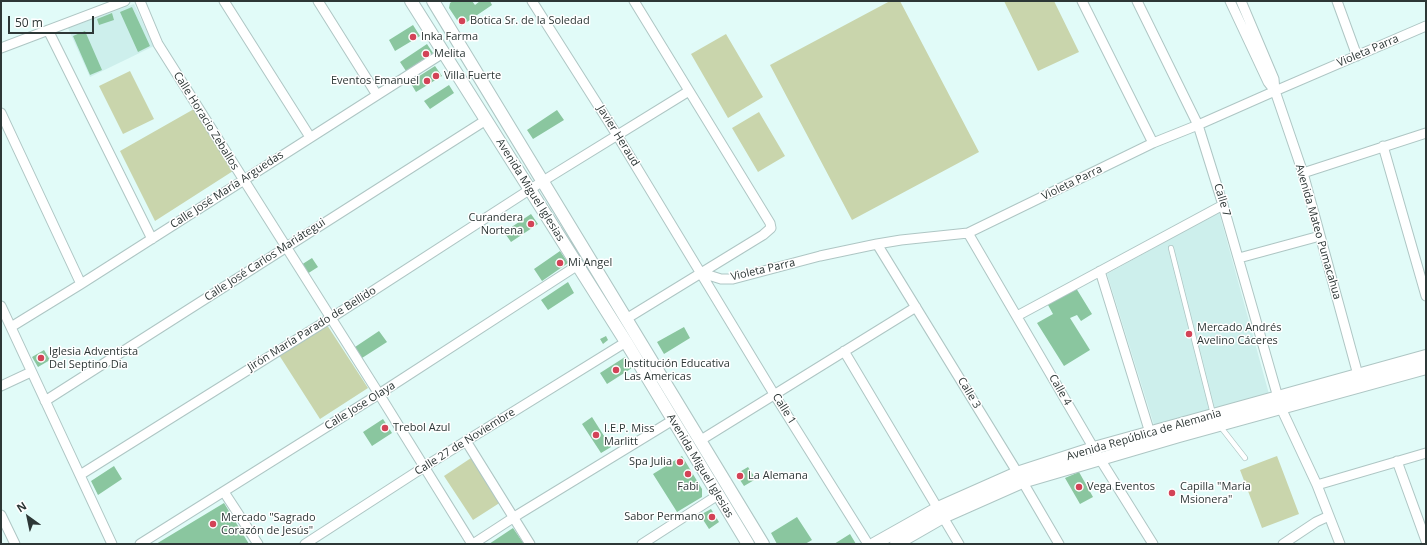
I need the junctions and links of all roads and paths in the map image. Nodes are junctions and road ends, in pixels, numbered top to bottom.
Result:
1 (125, 1) edge
2 (140, 1) edge
3 (224, 1) edge
4 (318, 1) edge
5 (411, 1) edge
6 (532, 1) edge
7 (634, 1) edge
8 (1082, 1) edge
9 (1137, 1) edge
10 (1230, 1) edge
11 (1241, 1) edge
12 (1337, 1) edge
13 (436, 2) edge
14 (1426, 26) edge
15 (48, 30) junction
16 (1, 48) edge
17 (443, 53) junction
18 (1357, 56) junction
19 (689, 90) junction
20 (1275, 91) junction
21 (377, 95) junction
22 (1, 113) edge
23 (486, 120) junction
24 (1198, 126) junction
25 (1426, 133) edge
26 (617, 135) junction
27 (310, 137) junction
28 (1153, 143) junction
29 (1383, 146) junction
30 (1303, 173) junction
31 (243, 180) junction
32 (542, 181) junction
33 (530, 189) junction
34 (1223, 204) junction
35 (968, 234) junction
36 (1320, 236) junction
37 (152, 239) junction
38 (877, 244) junction
39 (286, 246) junction
40 (1171, 248) dead end
41 (1239, 258) junction
42 (578, 265) junction
43 (1100, 271) junction
44 (702, 273) junction
45 (81, 284) junction
46 (1426, 296) edge
47 (1, 306) edge
48 (916, 307) junction
49 (1017, 316) junction
50 (331, 318) junction
51 (626, 319) junction
52 (11, 327) junction
53 (626, 342) junction
54 (844, 351) junction
55 (1426, 356) edge
56 (1426, 368) edge
57 (31, 372) junction
58 (1358, 375) junction
59 (1, 386) edge
60 (379, 394) junction
61 (774, 394) junction
62 (45, 401) junction
63 (1279, 402) junction
64 (673, 420) junction
65 (1216, 420) junction
66 (1150, 433) junction
67 (701, 440) junction
68 (466, 441) junction
69 (1426, 453) edge
70 (1097, 454) junction
71 (1245, 458) dead end
72 (1397, 461) junction
73 (424, 467) junction
74 (80, 475) junction
75 (1020, 477) junction
76 (1317, 485) junction
77 (224, 492) junction
78 (718, 496) junction
79 (940, 513) junction
80 (1, 515) edge
81 (1329, 516) junction
82 (514, 517) junction
83 (1426, 541) edge
84 (15, 544) edge
85 (112, 544) edge
86 (140, 544) edge
87 (258, 544) edge
88 (305, 544) edge
89 (473, 544) edge
90 (530, 544) edge
91 (642, 544) edge
92 (748, 544) edge
93 (763, 544) edge
94 (868, 544) edge
95 (874, 544) edge
96 (896, 544) edge
97 (959, 544) edge
98 (1059, 544) edge
99 (1153, 544) edge
100 (1283, 544) edge
101 (1340, 544) edge

1 - 15 street
2 - 31 street, Calle Horacio Zeballos
3 - 27 street
4 - 21 street
5 - 17 main road, Avenida Miguel Iglesias
6 - 26 street, Javier Heraud
7 - 19 street
8 - 28 street
9 - 24 street, Calle 7
10 - 20 street, Avenida Mateo Pumacahua
11 - 20 street, Avenida Mateo Pumacahua
12 - 18 street
13 - 32 main road, Avenida Miguel Iglesias
14 - 18 street, Violeta Parra
15 - 16 street
15 - 37 street
17 - 21 street, Calle José María Arguedas
17 - 23 main road, Avenida Miguel Iglesias
18 - 20 street, Violeta Parra
19 - 26 street, Jirón María Parado de Bellido
19 - 44 street
20 - 24 street, Violeta Parra
20 - 30 street, Avenida Mateo Pumacahua
21 - 27 street, Calle José María Arguedas
22 - 45 street
23 - 33 main road, Avenida Miguel Iglesias
23 - 39 street, Calle José Carlos Mariátegui
24 - 28 street, Violeta Parra
24 - 34 street, Calle 7
25 - 29 street
26 - 32 street, Jirón María Parado de Bellido
26 - 44 street, Javier Heraud
27 - 31 street, Calle José María Arguedas
28 - 35 street, Violeta Parra
29 - 30 street
29 - 46 street
30 - 36 street, Avenida Mateo Pumacahua
31 - 37 street, Calle José María Arguedas
31 - 39 street, Calle Horacio Zeballos
32 - 33 street, Jirón María Parado de Bellido
32 - 51 main road, Avenida Miguel Iglesias
33 - 42 main road, Avenida Miguel Iglesias
33 - 50 street, Jirón María Parado de Bellido
34 - 41 street, Calle 7
34 - 43 street
35 - 38 street, Violeta Parra
35 - 49 street, Calle 4
36 - 41 street
36 - 58 street, Avenida Mateo Pumacahua
37 - 45 street, Calle José María Arguedas
38 - 44 street, Violeta Parra
38 - 48 street, Calle 3
39 - 50 street, Calle Horacio Zeballos
39 - 62 street, Calle José Carlos Mariátegui
40 - 65 lane
41 - 63 street, Calle 7
42 - 53 main road, Avenida Miguel Iglesias
42 - 60 street, Calle Jose Olaya
43 - 49 street
43 - 66 street
44 - 51 street
44 - 61 street, Calle 1
45 - 52 street, Calle José María Arguedas
47 - 52 street
48 - 54 street
48 - 75 street, Calle 3
49 - 70 street, Calle 4
50 - 60 street, Calle Horacio Zeballos
50 - 74 street, Jirón María Parado de Bellido
51 - 67 main road, Avenida Miguel Iglesias
52 - 57 street
53 - 64 main road, Avenida Miguel Iglesias
53 - 68 street, Calle 27 de Noviembre
54 - 61 street
54 - 79 street
55 - 58 main road, Avenida República de Alemania
56 - 63 main road, Avenida República de Alemania
57 - 59 street
57 - 62 street
58 - 63 main road, Avenida República de Alemania
60 - 73 street, Calle Horacio Zeballos
60 - 77 street, Calle Jose Olaya
61 - 67 street
61 - 94 street, Calle 1
62 - 74 street
63 - 65 main road, Avenida República de Alemania
63 - 76 street, Calle 7
64 - 78 main road, Avenida Miguel Iglesias
64 - 82 street
65 - 66 main road, Avenida República de Alemania
65 - 70 main road, Avenida República de Alemania
65 - 71 lane
66 - 70 main road, Avenida República de Alemania
67 - 93 main road, Avenida Miguel Iglesias
68 - 73 street, Calle 27 de Noviembre
68 - 82 street
69 - 72 street
70 - 75 main road, Avenida República de Alemania
70 - 99 street, Calle 4
72 - 76 street
72 - 83 street
73 - 88 street, Calle 27 de Noviembre
73 - 89 street, Calle Horacio Zeballos
74 - 85 street
75 - 79 main road, Avenida República de Alemania
75 - 98 street, Calle 3
76 - 81 street, Calle 7
77 - 86 street, Calle Jose Olaya
77 - 87 street
78 - 91 street
78 - 92 main road, Avenida Miguel Iglesias
79 - 95 main road, Avenida República de Alemania
79 - 96 main road, Avenida República de Alemania
79 - 97 street
80 - 84 street
81 - 100 street
81 - 101 street, Calle 7
82 - 89 street
82 - 90 street

